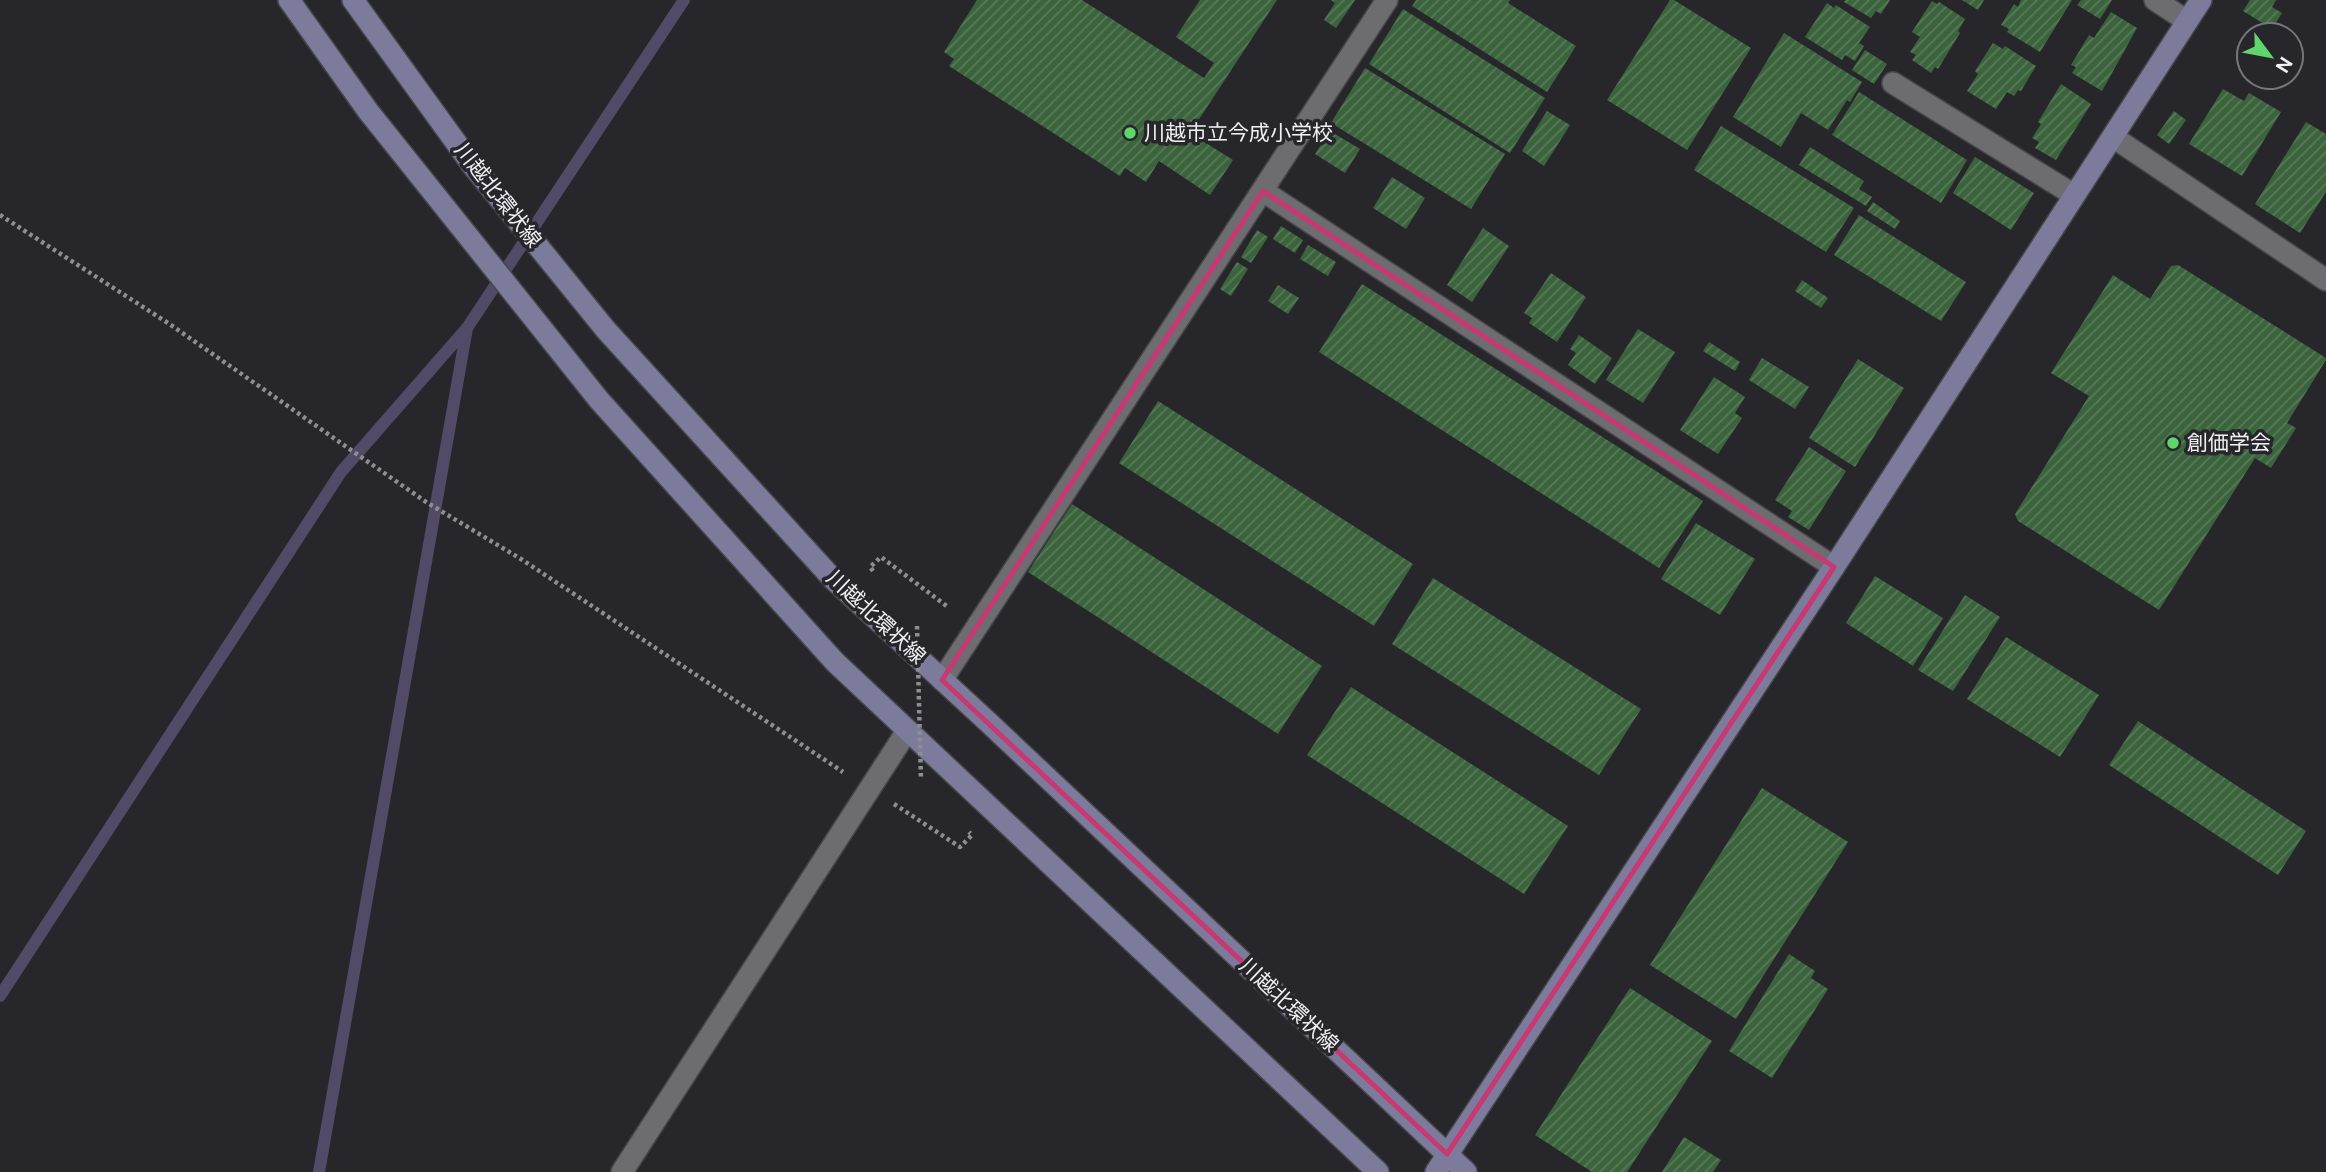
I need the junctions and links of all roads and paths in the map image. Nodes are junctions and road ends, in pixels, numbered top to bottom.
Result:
1 (289, 0) edge
2 (353, 0) edge
3 (1387, 0) edge
4 (2155, 0) edge
5 (2201, 0) edge
6 (2187, 21) junction
7 (1893, 83) dead end
8 (2113, 137) junction
9 (1263, 191) junction
10 (2074, 195) junction
11 (0, 215) edge
12 (2326, 280) edge
13 (881, 558) dead end
14 (1835, 567) junction
15 (948, 607) dead end
16 (917, 626) dead end
17 (942, 680) junction
18 (907, 731) junction
19 (921, 780) dead end
20 (870, 790) junction
21 (889, 801) dead end
22 (960, 847) dead end
23 (1442, 1163) edge
24 (622, 1172) edge
25 (1378, 1172) edge
26 (1466, 1172) edge

1 - 18 main road
2 - 17 main road, 川越北環状線
3 - 9 street
4 - 6 street
5 - 6 main road
6 - 8 main road
7 - 10 street
8 - 10 main road
8 - 12 street
9 - 14 street
9 - 17 street
10 - 14 main road
11 - 20 path
13 - 15 path
14 - 23 main road
16 - 19 path, bridge
17 - 23 main road, 川越北環状線
18 - 20 street
18 - 25 main road
20 - 24 street
21 - 22 path
23 - 26 main road, 川越北環状線

